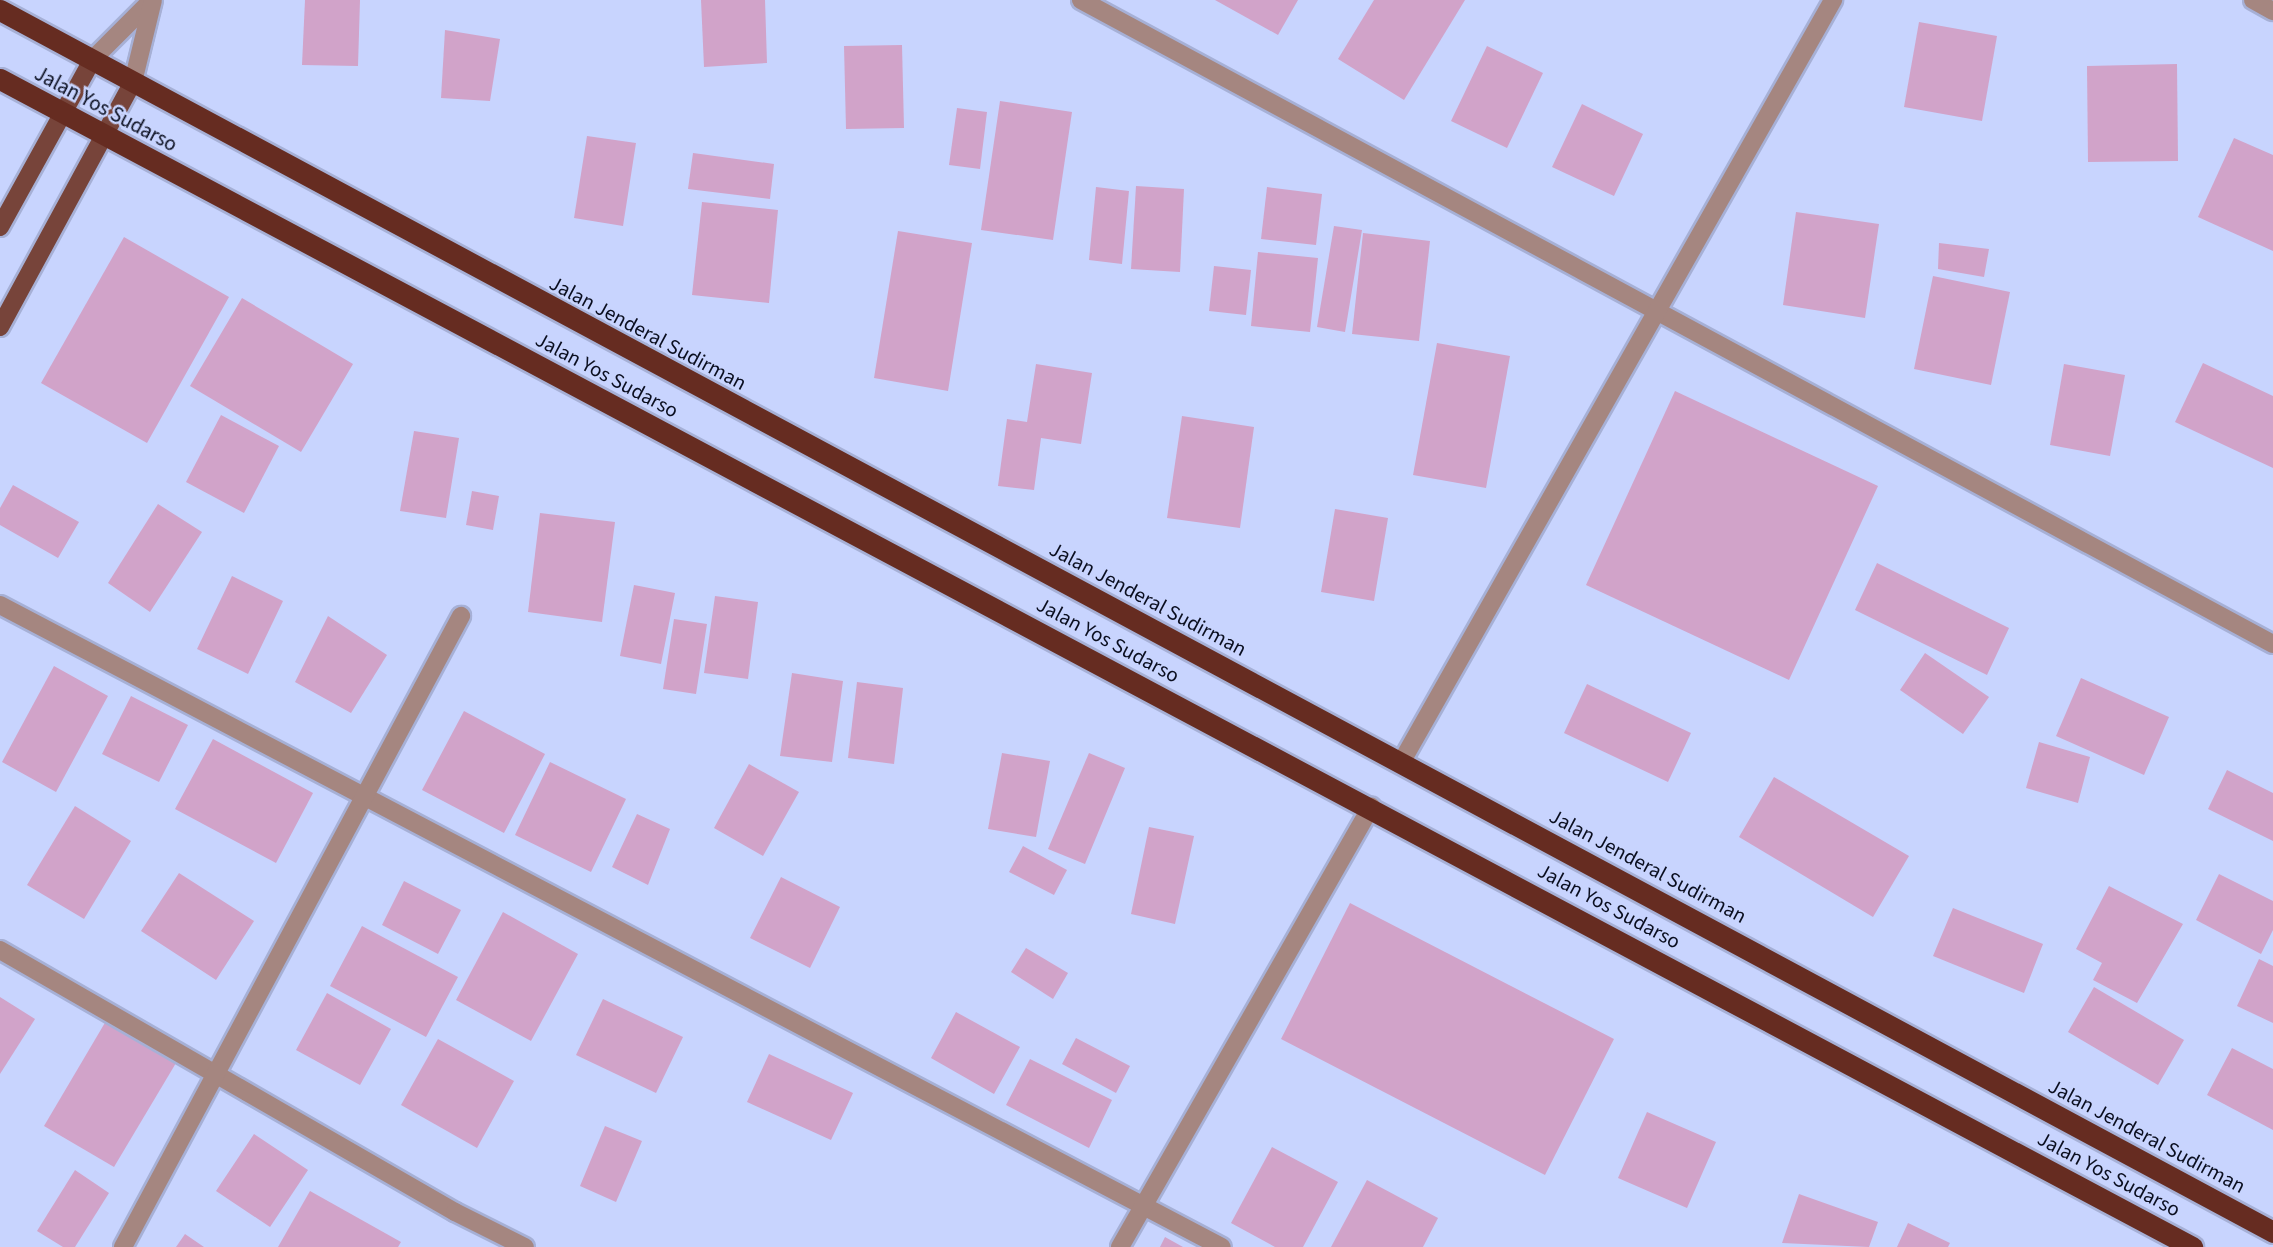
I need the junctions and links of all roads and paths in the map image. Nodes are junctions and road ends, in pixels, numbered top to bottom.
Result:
1 (153, 0) edge
2 (1081, 0) edge
3 (1833, 0) edge
4 (2253, 0) edge
5 (0, 10) edge
6 (2273, 11) edge
7 (92, 60) junction
8 (0, 79) edge
9 (133, 82) junction
10 (60, 114) junction
11 (103, 136) junction
12 (0, 227) edge
13 (1661, 311) junction
14 (0, 327) edge
15 (0, 605) edge
16 (461, 616) dead end
17 (2273, 645) edge
18 (1402, 761) junction
19 (360, 795) junction
20 (1371, 807) junction
21 (0, 950) edge
22 (215, 1074) junction
23 (1143, 1205) junction
24 (2273, 1232) edge
25 (122, 1247) edge
26 (525, 1247) edge
27 (1120, 1247) edge
28 (1222, 1247) edge
29 (2192, 1247) edge

1 - 7 street
1 - 9 street
2 - 13 street
3 - 13 street
4 - 6 street
5 - 7 highway, Jalan Jenderal Sudirman
7 - 9 highway, Jalan Jenderal Sudirman
7 - 10 main road
8 - 10 highway, Jalan Yos Sudarso
9 - 11 main road
9 - 18 highway, Jalan Jenderal Sudirman
10 - 11 highway, Jalan Yos Sudarso
10 - 12 main road
11 - 14 main road
11 - 20 highway, Jalan Yos Sudarso
13 - 17 street
13 - 18 street
15 - 19 street
16 - 19 street
18 - 24 highway, Jalan Jenderal Sudirman
19 - 22 street
19 - 23 street
20 - 23 street
20 - 29 highway, Jalan Yos Sudarso
21 - 22 street
22 - 25 street
22 - 26 street
23 - 27 street
23 - 28 street

